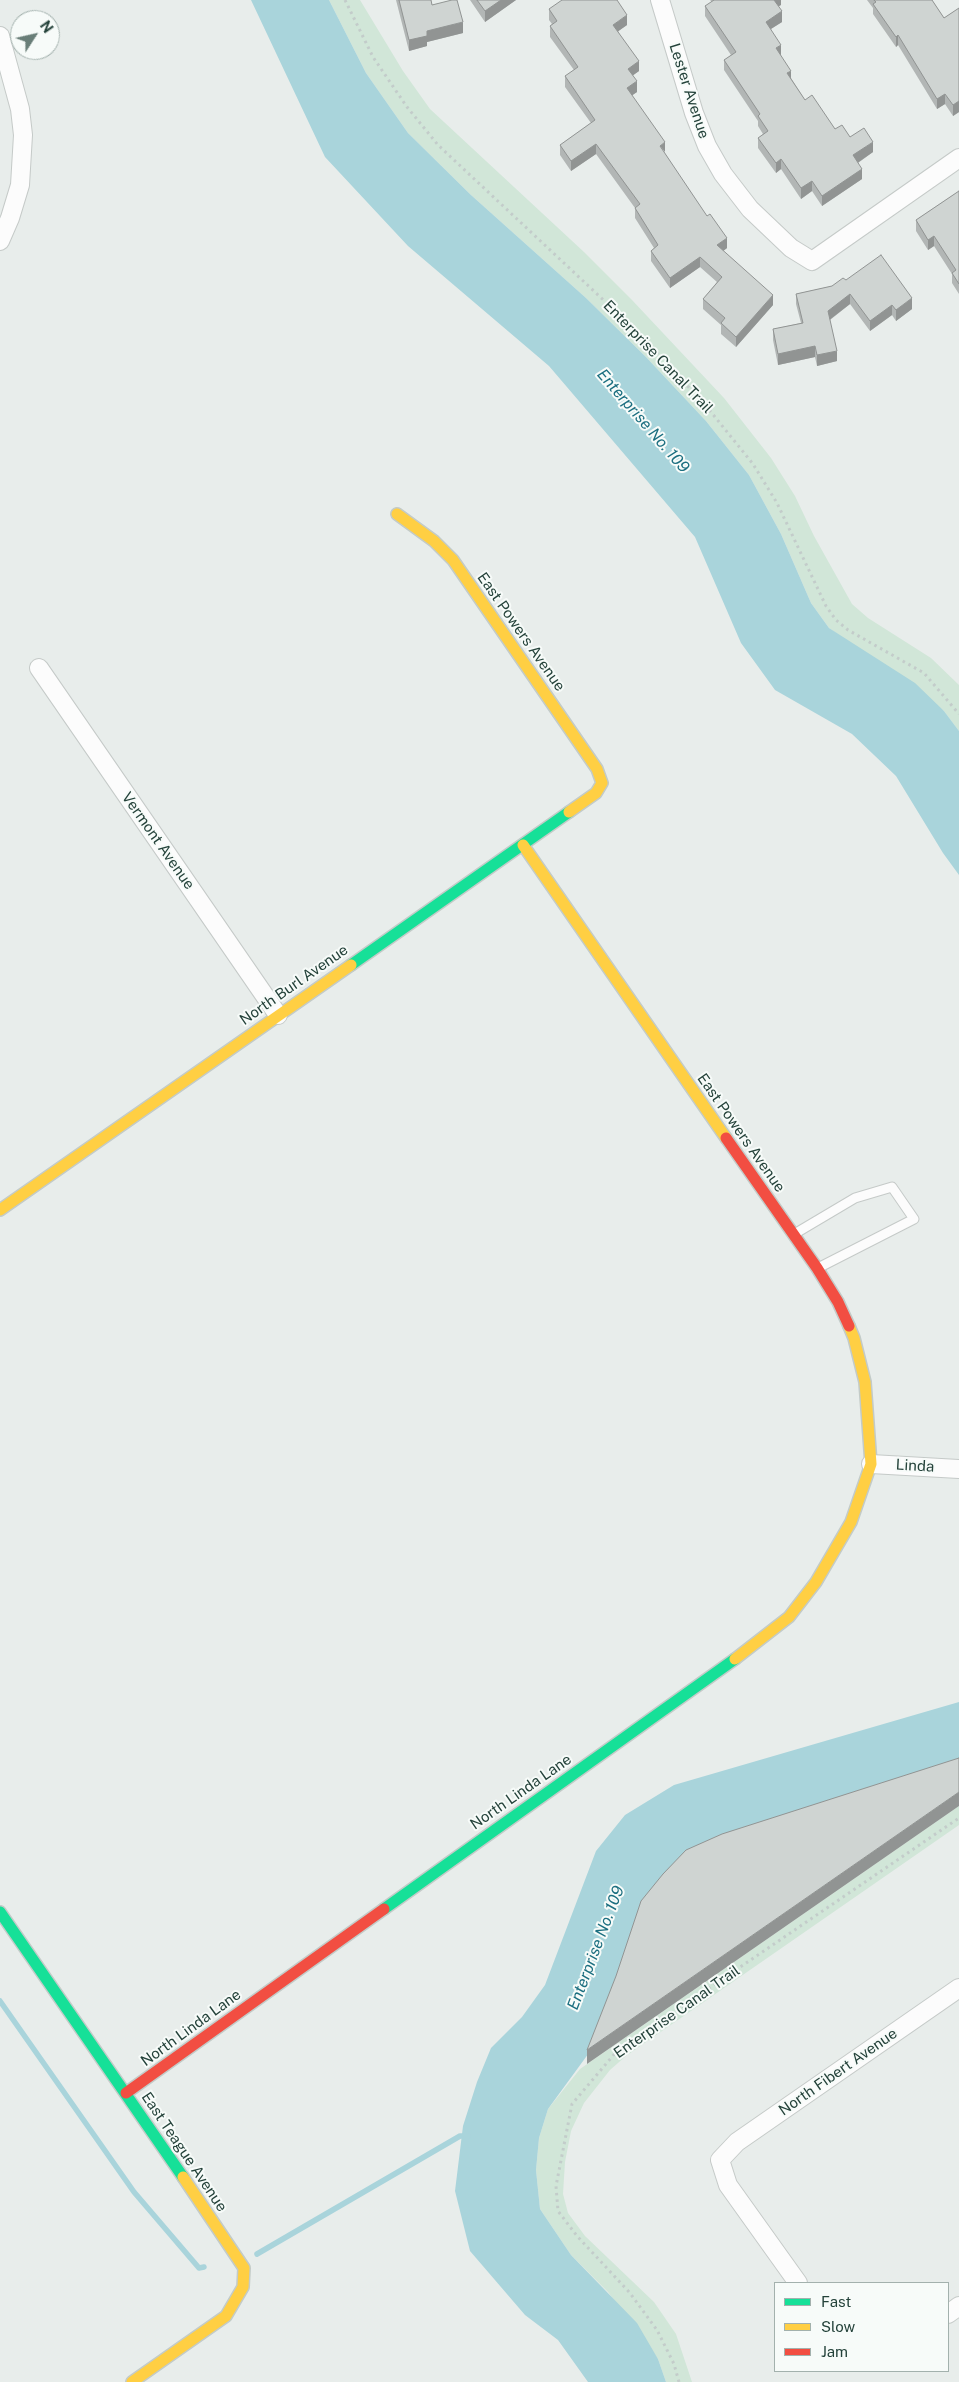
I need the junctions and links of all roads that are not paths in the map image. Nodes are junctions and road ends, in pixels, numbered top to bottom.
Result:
1 (660, 0) edge
2 (0, 36) edge
3 (959, 158) edge
4 (0, 241) edge
5 (397, 514) dead end
6 (39, 668) dead end
7 (602, 782) joint
8 (523, 846) junction
9 (278, 1015) junction
10 (0, 1210) edge
11 (793, 1234) junction
12 (818, 1268) junction
13 (871, 1464) junction
14 (959, 1469) edge
15 (0, 1912) edge
16 (959, 1988) edge
17 (126, 2093) junction
18 (797, 2282) edge
19 (132, 2382) edge

1 - 3 street, Lester Avenue
2 - 4 street
5 - 7 street, East Powers Avenue
6 - 9 street, Vermont Avenue
7 - 8 street, North Burl Avenue
8 - 9 street, North Burl Avenue
8 - 11 street, East Powers Avenue
9 - 10 street, North Burl Avenue
11 - 12 street, East Powers Avenue
11 - 12 lane
12 - 13 street, East Powers Avenue
13 - 14 street, Linda
13 - 17 street, North Linda Lane
15 - 17 street, East Teague Avenue
16 - 18 street, North Fibert Avenue
17 - 19 street, East Teague Avenue

